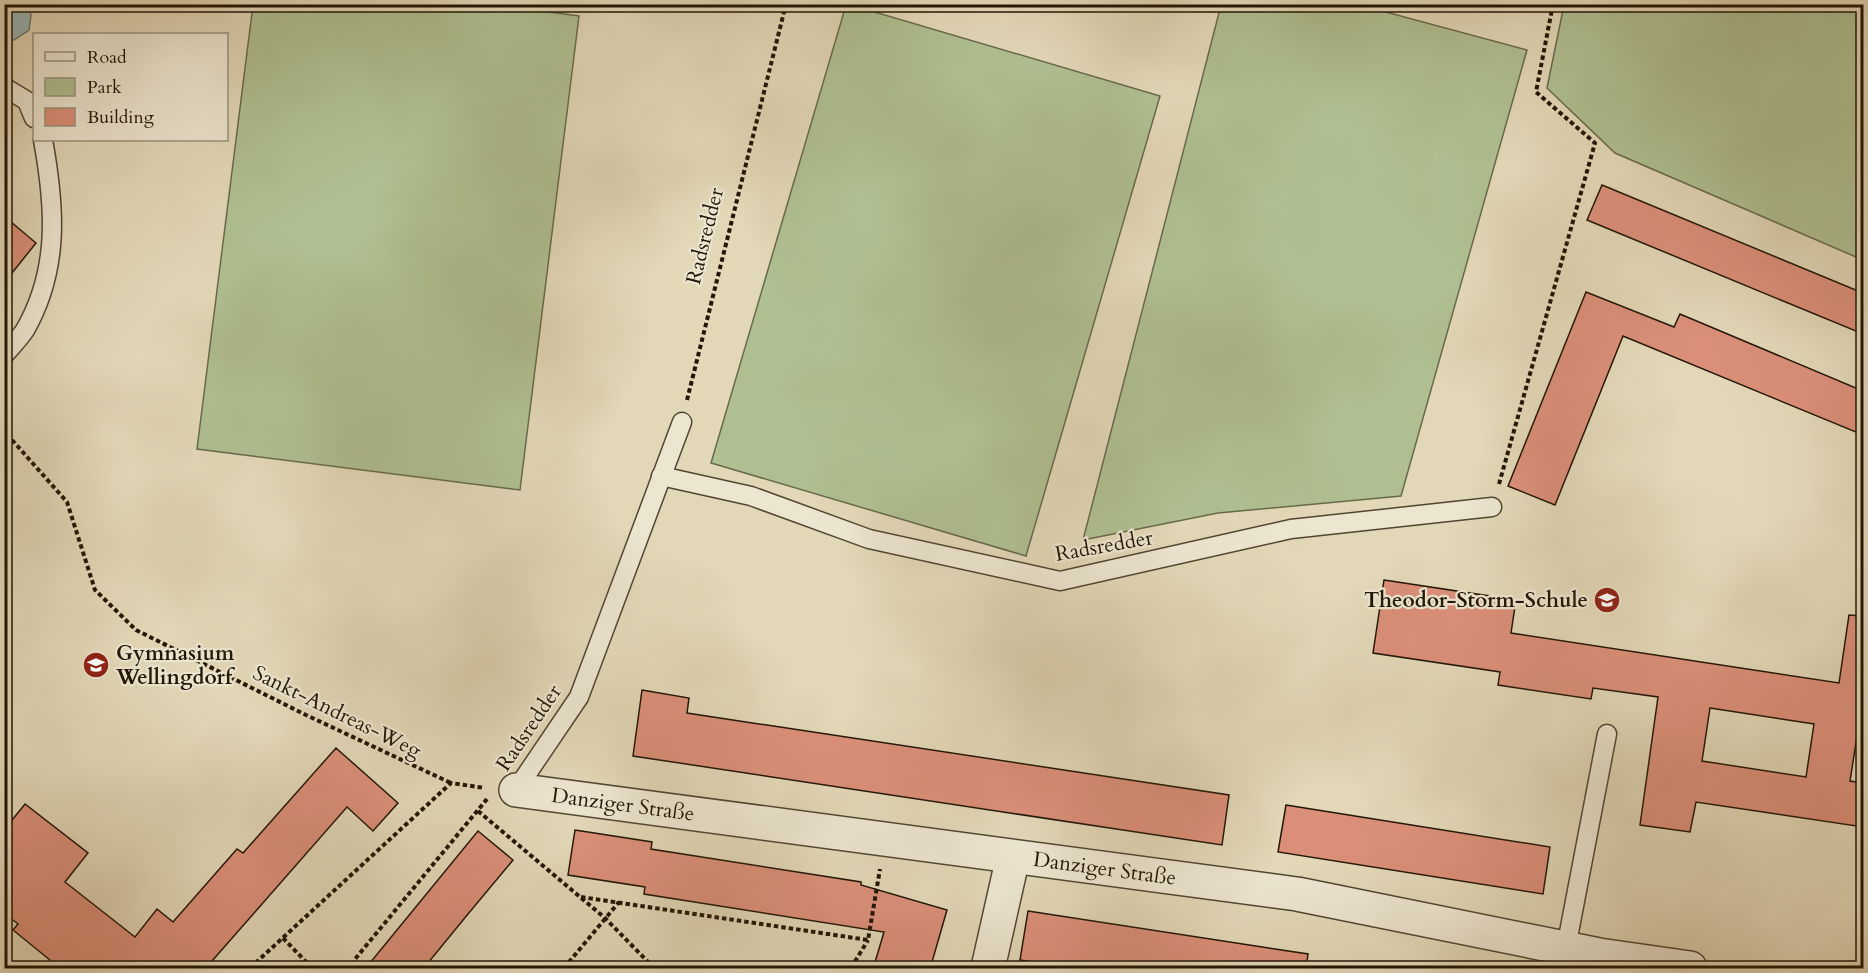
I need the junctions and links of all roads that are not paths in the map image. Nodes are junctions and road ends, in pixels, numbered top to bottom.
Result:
1 (4, 87) edge
2 (33, 116) edge
3 (43, 141) edge
4 (4, 355) edge
5 (682, 422) road end
6 (661, 476) junction
7 (1492, 507) road end
8 (1607, 734) dead end
9 (506, 790) joint
10 (1013, 857) junction
11 (1566, 948) junction
12 (1599, 962) edge
13 (987, 969) edge
14 (1690, 969) edge

1 - 2 lane
3 - 4 lane
5 - 6 lane, Radsredder
6 - 7 lane, Radsredder
6 - 9 lane, Radsredder
8 - 11 lane
9 - 10 street, Danziger Straße
10 - 11 street, Danziger Straße
10 - 13 street
11 - 12 street, Danziger Straße
12 - 14 street, Danziger Straße

